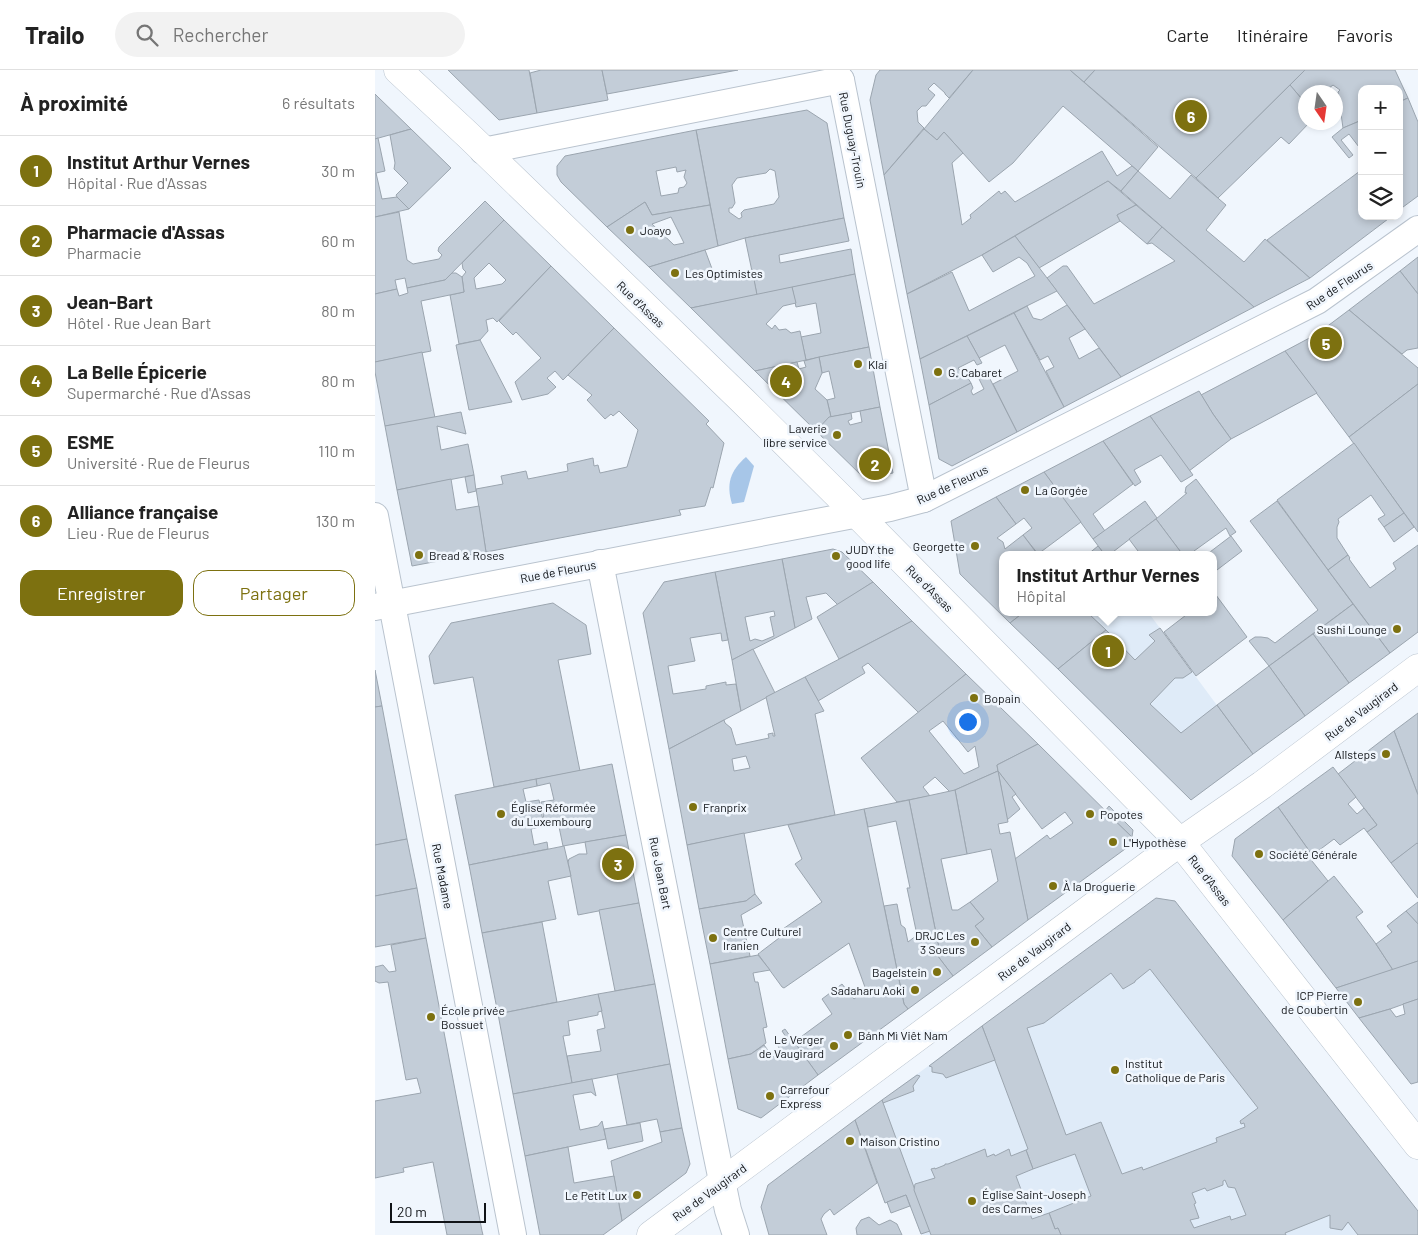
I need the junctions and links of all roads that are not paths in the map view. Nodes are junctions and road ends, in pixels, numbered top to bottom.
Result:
1 (398, 70) edge
2 (845, 75) edge
3 (483, 151) junction
4 (1418, 229) edge
5 (924, 499) junction
6 (857, 514) junction
7 (375, 516) edge
8 (600, 563) junction
9 (383, 605) edge
10 (1418, 668) edge
11 (1180, 842) junction
12 (1418, 1145) edge
13 (722, 1182) junction
14 (513, 1235) edge
15 (651, 1235) edge
16 (736, 1235) edge

1 - 3 street, Rue d'Assas
2 - 3 street, Rue Duguay-Trouin
2 - 5 street, Rue Duguay-Trouin
3 - 6 street, Rue d'Assas
4 - 5 street, Rue de Fleurus
5 - 6 street, Rue de Fleurus
6 - 8 street, Rue de Fleurus
6 - 11 street, Rue d'Assas
7 - 9 street, Rue Madame
8 - 9 street, Rue de Fleurus
8 - 13 street, Rue Jean Bart
9 - 14 street, Rue Madame
10 - 11 street, Rue de Vaugirard
11 - 12 street, Rue d'Assas
11 - 13 street, Rue de Vaugirard
13 - 15 street, Rue de Vaugirard
13 - 16 street, Rue Jean Bart

